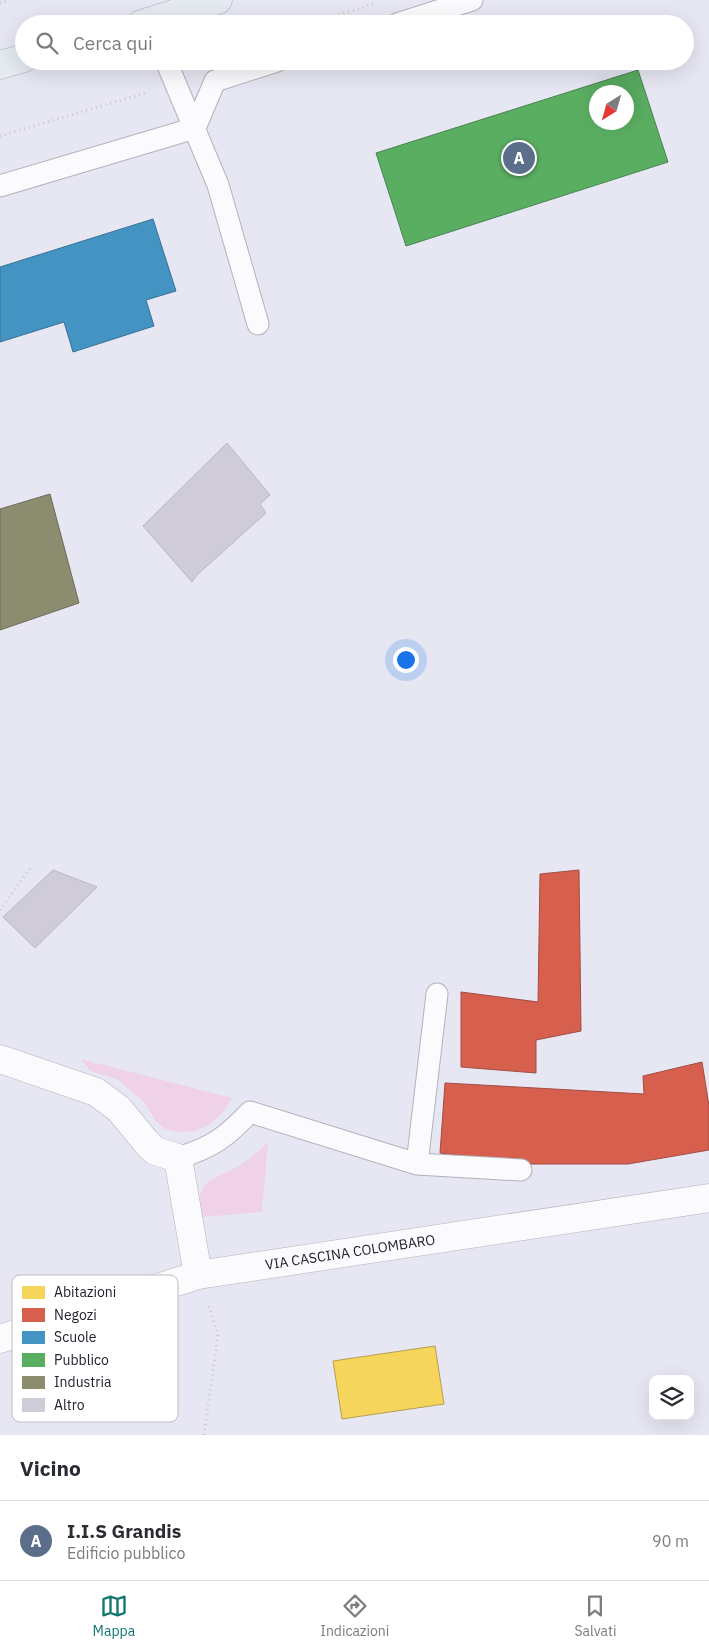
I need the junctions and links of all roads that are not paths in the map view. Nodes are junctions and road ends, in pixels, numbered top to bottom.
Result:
1 (218, 0) edge
2 (472, 0) edge
3 (172, 15) edge
4 (425, 15) edge
5 (15, 61) edge
6 (0, 66) edge
7 (170, 70) edge
8 (249, 70) edge
9 (195, 128) junction
10 (0, 186) edge
11 (258, 324) dead end
12 (437, 994) dead end
13 (0, 1059) edge
14 (178, 1158) junction
15 (417, 1164) junction
16 (520, 1170) dead end
17 (709, 1198) edge
18 (198, 1275) junction
19 (178, 1281) edge
20 (12, 1335) edge
21 (0, 1339) edge

1 - 3 main road
2 - 4 lane
5 - 6 main road
7 - 9 lane
8 - 9 lane
9 - 10 lane
9 - 11 lane
12 - 15 lane
13 - 14 main road
14 - 15 lane
14 - 18 main road
15 - 16 lane
17 - 18 main road, VIA CASCINA COLOMBARO
18 - 19 main road, VIA CASCINA COLOMBARO
20 - 21 main road, VIA CASCINA COLOMBARO

